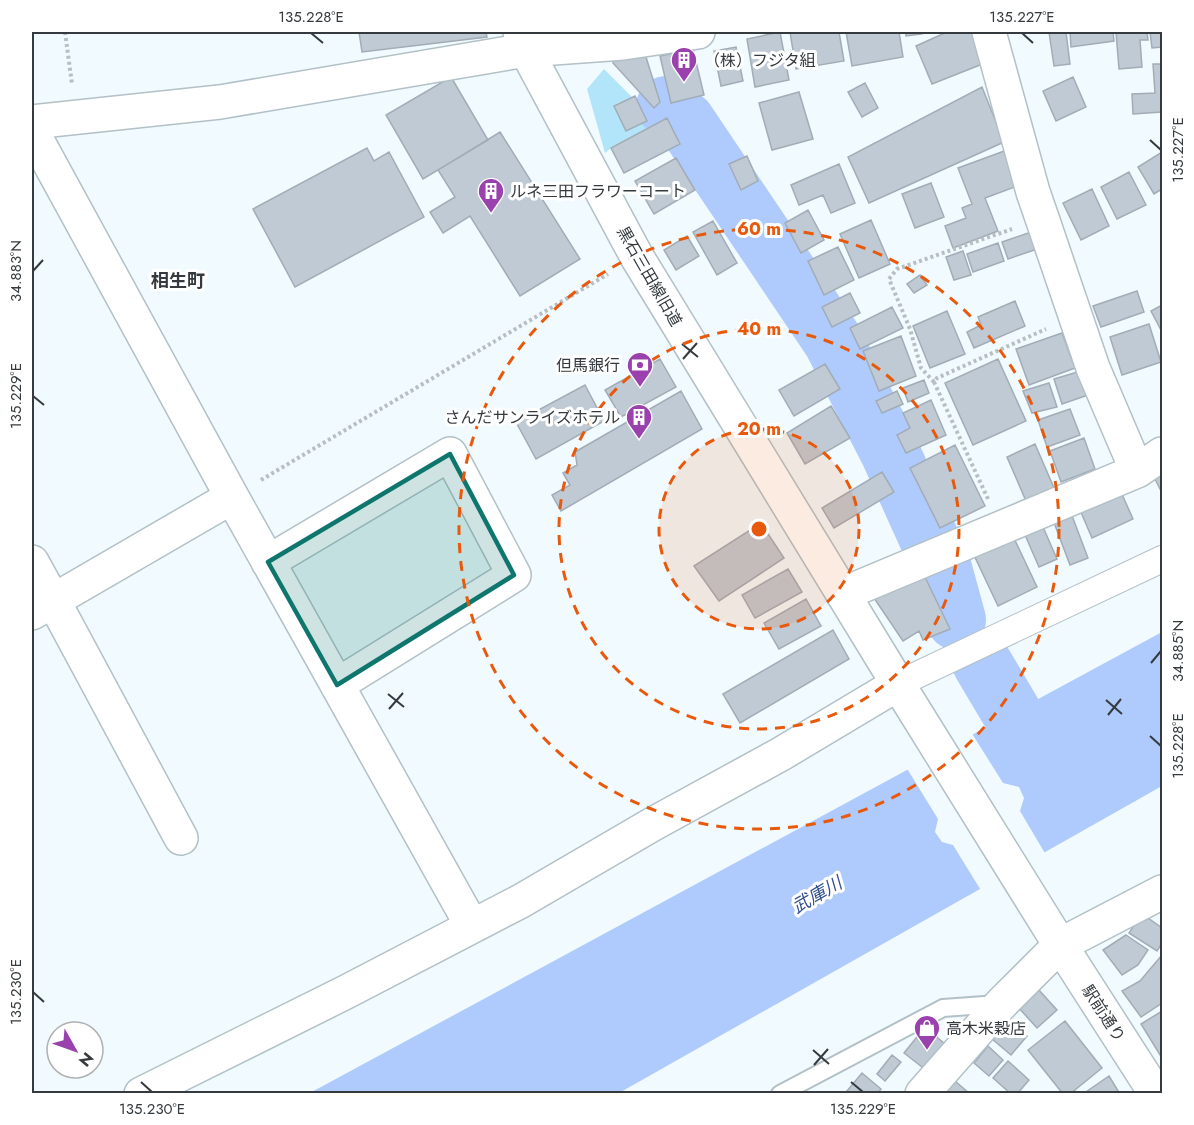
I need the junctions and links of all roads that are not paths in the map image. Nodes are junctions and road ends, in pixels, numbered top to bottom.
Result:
1 (699, 32) edge
2 (989, 32) edge
3 (523, 41) edge
4 (32, 122) edge
5 (32, 131) edge
6 (1150, 462) edge
7 (232, 497) junction
8 (1162, 559) edge
9 (32, 562) edge
10 (268, 562) junction
11 (843, 594) junction
12 (42, 606) edge
13 (337, 685) junction
14 (902, 690) junction
15 (181, 838) dead end
16 (1162, 892) edge
17 (472, 927) junction
18 (1056, 938) junction
19 (1002, 1004) junction
20 (141, 1094) edge
21 (780, 1094) edge
22 (922, 1094) edge
23 (1156, 1094) edge

1 - 3 street
2 - 6 street
3 - 4 street
3 - 11 street, 黒石三田線旧道
5 - 7 street
6 - 11 street
7 - 10 street
7 - 12 street
8 - 14 street
9 - 12 street
10 - 13 street
10 - 13 street
11 - 14 street, 黒石三田線旧道
12 - 15 street
13 - 17 street
14 - 17 street
14 - 18 street, 駅前通り
16 - 18 street
17 - 20 street
18 - 19 street
18 - 23 street, 駅前通り
19 - 21 lane
19 - 22 street

